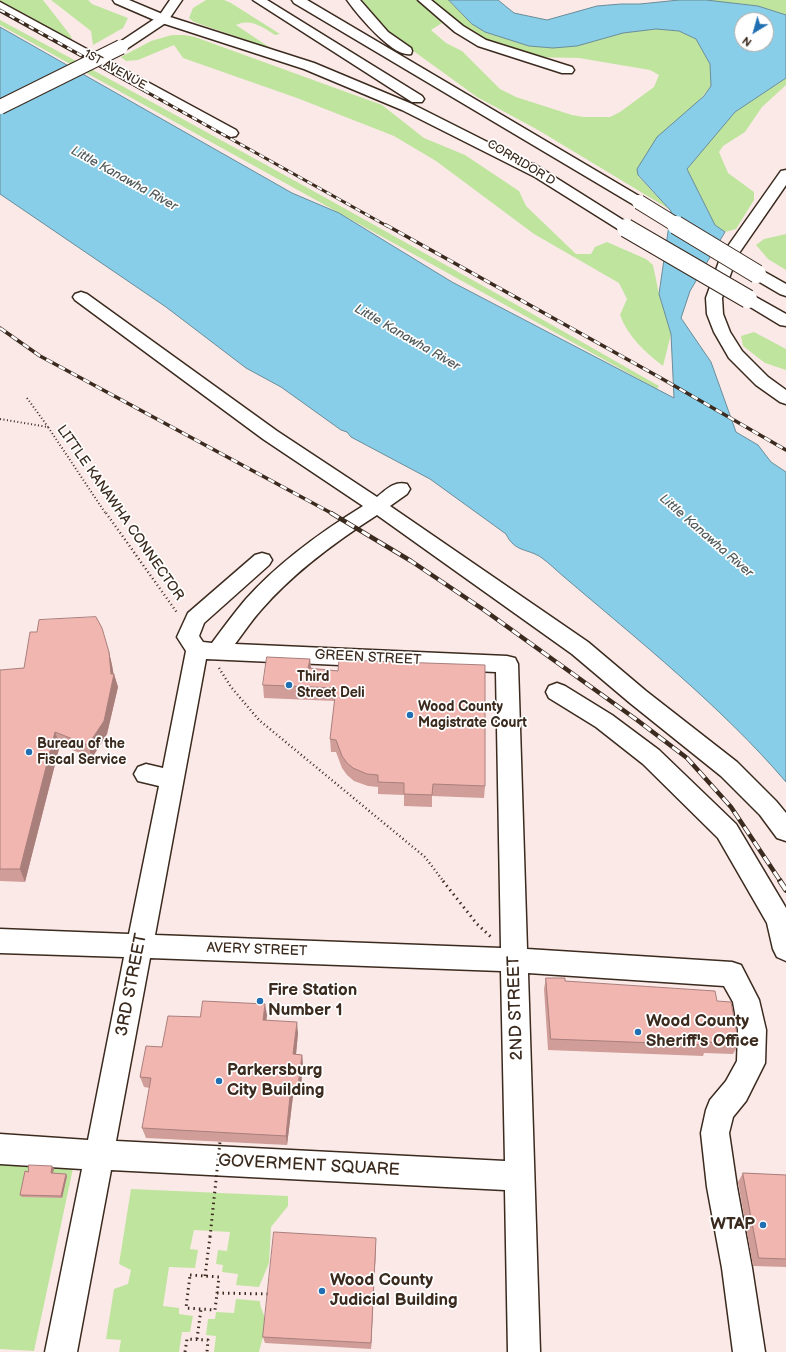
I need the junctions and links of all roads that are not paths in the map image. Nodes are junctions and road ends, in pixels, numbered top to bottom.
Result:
1 (119, 0) edge
2 (176, 0) edge
3 (259, 0) edge
4 (298, 0) edge
5 (353, 0) edge
6 (424, 0) edge
7 (0, 6) edge
8 (163, 18) junction
9 (567, 70) dead end
10 (0, 107) edge
11 (499, 120) junction
12 (230, 133) dead end
13 (540, 174) junction
14 (786, 174) edge
15 (786, 291) edge
16 (81, 297) dead end
17 (786, 321) edge
18 (786, 398) edge
19 (400, 488) dead end
20 (377, 506) junction
21 (262, 560) dead end
22 (214, 651) junction
23 (507, 664) joint
24 (557, 692) dead end
25 (146, 774) dead end
26 (172, 780) junction
27 (786, 831) edge
28 (0, 941) edge
29 (139, 946) junction
30 (786, 949) edge
31 (514, 960) junction
32 (0, 1149) edge
33 (99, 1156) junction
34 (520, 1176) junction
35 (61, 1352) edge
36 (524, 1352) edge
37 (749, 1352) edge

1 - 8 main road
2 - 8 main road
3 - 13 main road, CORRIDOR D
4 - 11 main road, CORRIDOR D
5 - 11 main road
6 - 9 main road
7 - 12 main road, 1ST AVENUE
8 - 10 main road, bridge
8 - 13 main road
11 - 15 main road, CORRIDOR D, bridge
13 - 17 main road, CORRIDOR D, bridge
14 - 18 main road
16 - 20 main road
19 - 20 main road
20 - 22 main road
20 - 27 main road
21 - 22 main road
22 - 23 main road, GREEN STREET
22 - 26 main road, 3RD STREET
23 - 31 main road, 2ND STREET
24 - 30 main road
25 - 26 main road
26 - 29 main road, 3RD STREET
28 - 29 main road, AVERY STREET
29 - 31 main road, AVERY STREET
29 - 33 main road, 3RD STREET
31 - 34 main road, 2ND STREET
31 - 37 main road, AVERY STREET
32 - 33 main road, GOVERMENT SQUARE
33 - 34 main road, GOVERMENT SQUARE
33 - 35 main road, 3RD STREET
34 - 36 main road, 2ND STREET

